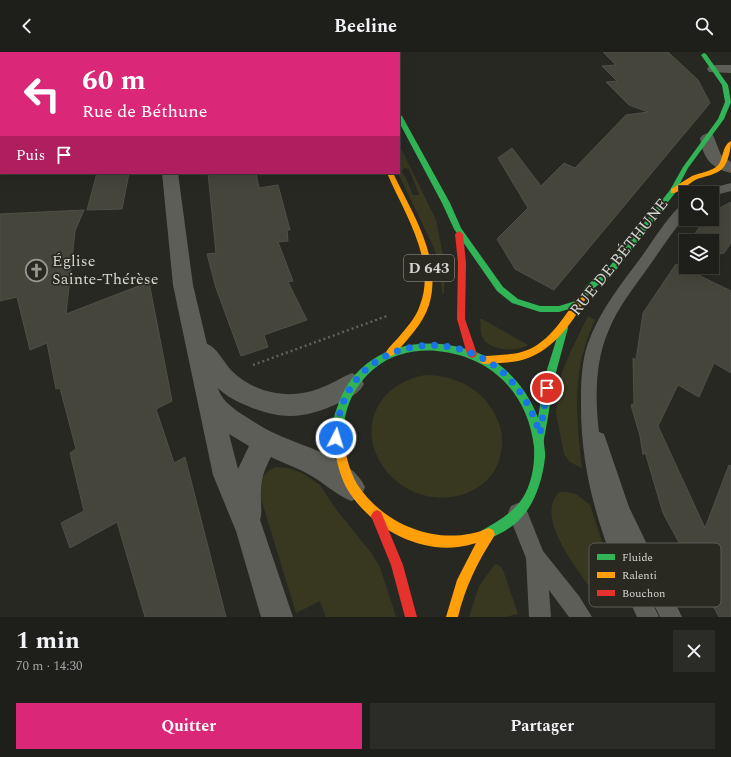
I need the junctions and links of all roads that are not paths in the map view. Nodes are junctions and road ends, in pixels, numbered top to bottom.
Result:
1 (703, 53) edge
2 (726, 70) edge
3 (728, 92) edge
4 (400, 118) edge
5 (708, 138) junction
6 (731, 143) edge
7 (726, 167) edge
8 (170, 174) edge
9 (390, 174) edge
10 (731, 187) edge
11 (719, 190) edge
12 (673, 191) junction
13 (679, 216) edge
14 (458, 229) junction
15 (579, 303) junction
16 (565, 323) junction
17 (196, 341) junction
18 (472, 354) junction
19 (387, 355) junction
20 (484, 360) junction
21 (352, 384) junction
22 (589, 396) junction
23 (209, 401) junction
24 (540, 434) junction
25 (265, 442) junction
26 (351, 487) junction
27 (518, 513) junction
28 (377, 516) junction
29 (250, 531) junction
30 (489, 534) junction
31 (615, 543) edge
32 (635, 543) edge
33 (536, 558) junction
34 (643, 607) edge
35 (666, 607) edge
36 (277, 617) edge
37 (411, 617) edge
38 (452, 617) edge
39 (540, 617) edge
40 (581, 617) edge
41 (648, 617) edge
42 (671, 617) edge

1 - 2 main road
2 - 3 main road
3 - 5 main road, RUE DE BÉTHUNE
4 - 14 main road, D 643
5 - 7 street
5 - 12 main road, RUE DE BÉTHUNE
6 - 7 main road
7 - 12 main road, RUE DE BÉTHUNE
8 - 17 street
9 - 19 main road, D 643
10 - 11 lane
12 - 15 main road, RUE DE BÉTHUNE
13 - 22 lane
14 - 15 main road, D 643
14 - 18 main road, D 643
15 - 16 main road, RUE DE BÉTHUNE
16 - 20 main road, RUE DE BÉTHUNE
16 - 24 main road, RUE DE BÉTHUNE
17 - 21 street
17 - 23 street
18 - 19 main road
18 - 20 main road
19 - 21 main road
20 - 24 main road
21 - 26 main road
22 - 31 lane
22 - 32 lane
23 - 25 street
23 - 29 street
24 - 27 main road
25 - 26 street
25 - 29 street
26 - 28 main road
27 - 30 main road
27 - 33 lane
28 - 30 main road
28 - 37 main road
29 - 36 street
30 - 38 main road
33 - 39 lane
33 - 40 lane
34 - 41 lane
35 - 42 lane

